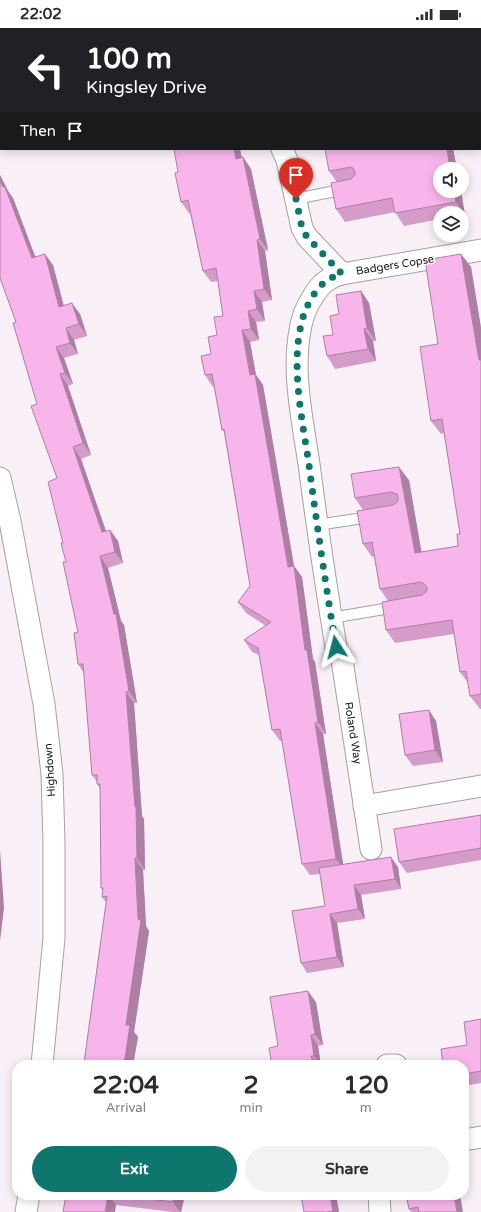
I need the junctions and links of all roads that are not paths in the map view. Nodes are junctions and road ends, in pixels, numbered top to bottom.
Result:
1 (282, 150) edge
2 (358, 186) edge
3 (296, 199) junction
4 (481, 250) edge
5 (342, 274) junction
6 (0, 478) edge
7 (378, 515) edge
8 (317, 525) junction
9 (407, 606) edge
10 (331, 618) junction
11 (339, 654) joint
12 (481, 786) edge
13 (364, 806) junction
14 (371, 849) dead end
15 (42, 1060) edge
16 (481, 1137) edge
17 (469, 1139) edge
18 (28, 1200) edge
19 (379, 1200) edge
20 (26, 1212) edge
21 (380, 1212) edge

1 - 3 street
2 - 3 lane
3 - 5 street
4 - 5 street, Badgers Copse
5 - 8 street, Badgers Copse
6 - 15 street, Highdown
7 - 8 lane
8 - 10 street, Badgers Copse
9 - 10 lane
10 - 11 street, Badgers Copse
11 - 13 street, Roland Way
12 - 13 street
13 - 14 street, Roland Way
16 - 17 street
18 - 20 street
19 - 21 street

